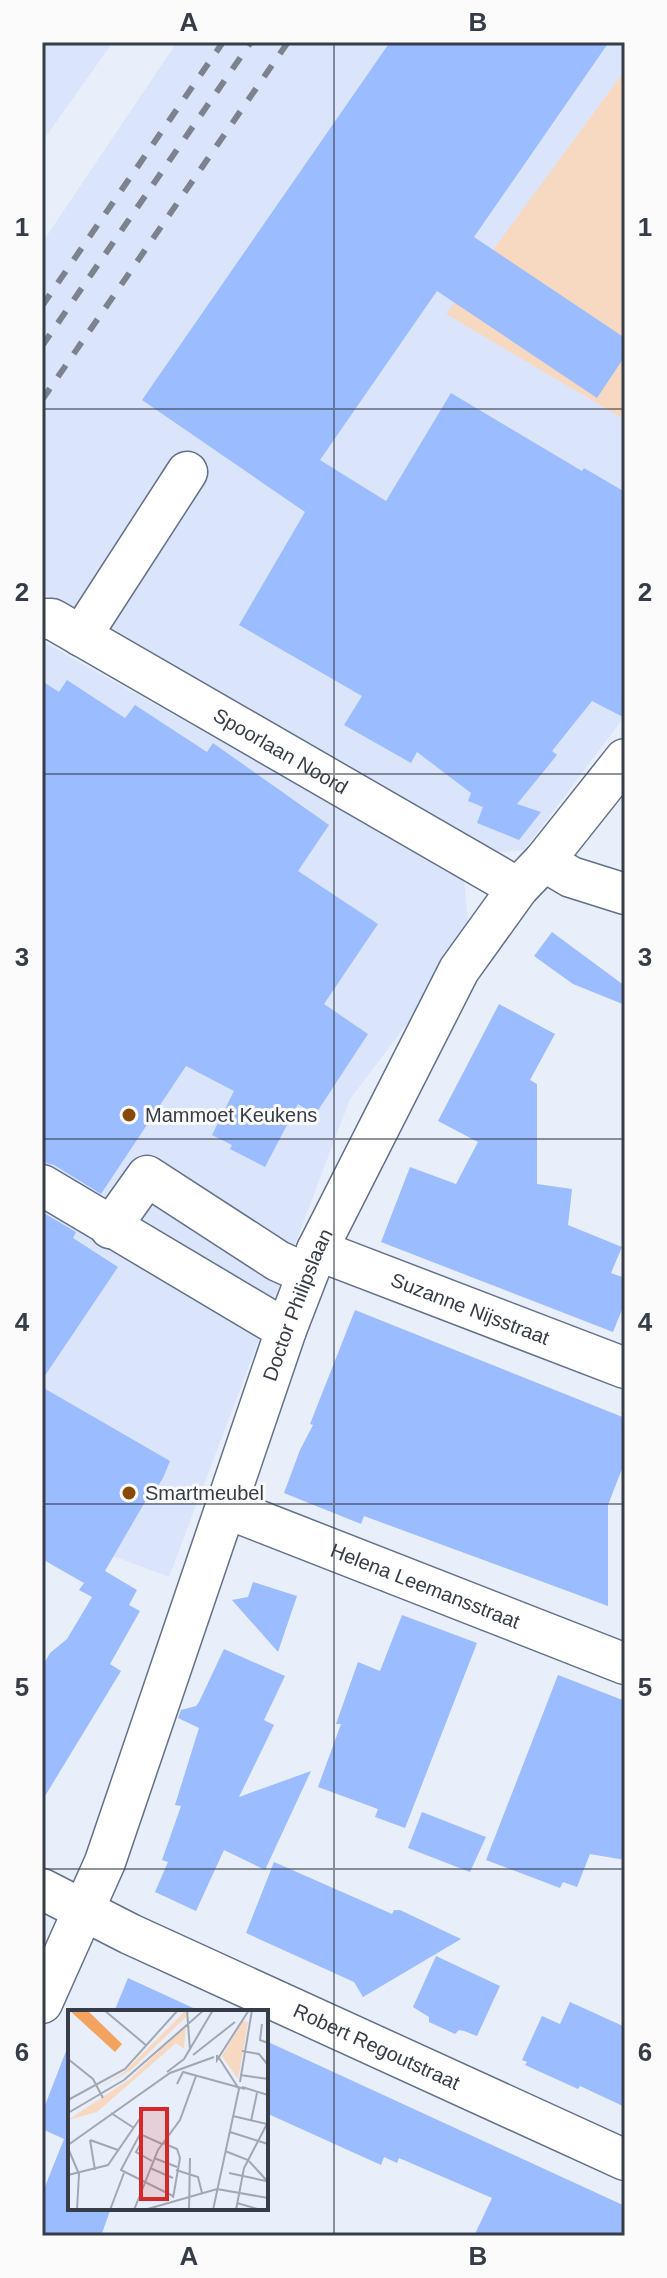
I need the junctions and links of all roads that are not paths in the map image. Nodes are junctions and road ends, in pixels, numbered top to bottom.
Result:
1 (187, 472) dead end
2 (58, 625) edge
3 (625, 759) edge
4 (531, 875) junction
5 (625, 894) edge
6 (42, 1185) edge
7 (110, 1228) junction
8 (312, 1262) junction
9 (286, 1330) junction
10 (625, 1368) edge
11 (226, 1508) junction
12 (625, 1664) edge
13 (42, 1889) edge
14 (83, 1910) junction
15 (42, 2003) edge
16 (625, 2160) edge

1 - 2 street
2 - 4 street, Spoorlaan Noord
3 - 4 street, Doctor Philipslaan
4 - 5 street, Spoorlaan Noord
4 - 8 street, Doctor Philipslaan
6 - 7 street
7 - 8 street, Suzanne Nijsstraat
7 - 9 street
8 - 9 street, Doctor Philipslaan
8 - 10 street, Suzanne Nijsstraat
9 - 11 street, Doctor Philipslaan
11 - 12 street, Helena Leemansstraat
11 - 14 street, Doctor Philipslaan
13 - 14 street, Robert Regoutstraat
14 - 15 street, Doctor Philipslaan
14 - 16 street, Robert Regoutstraat

